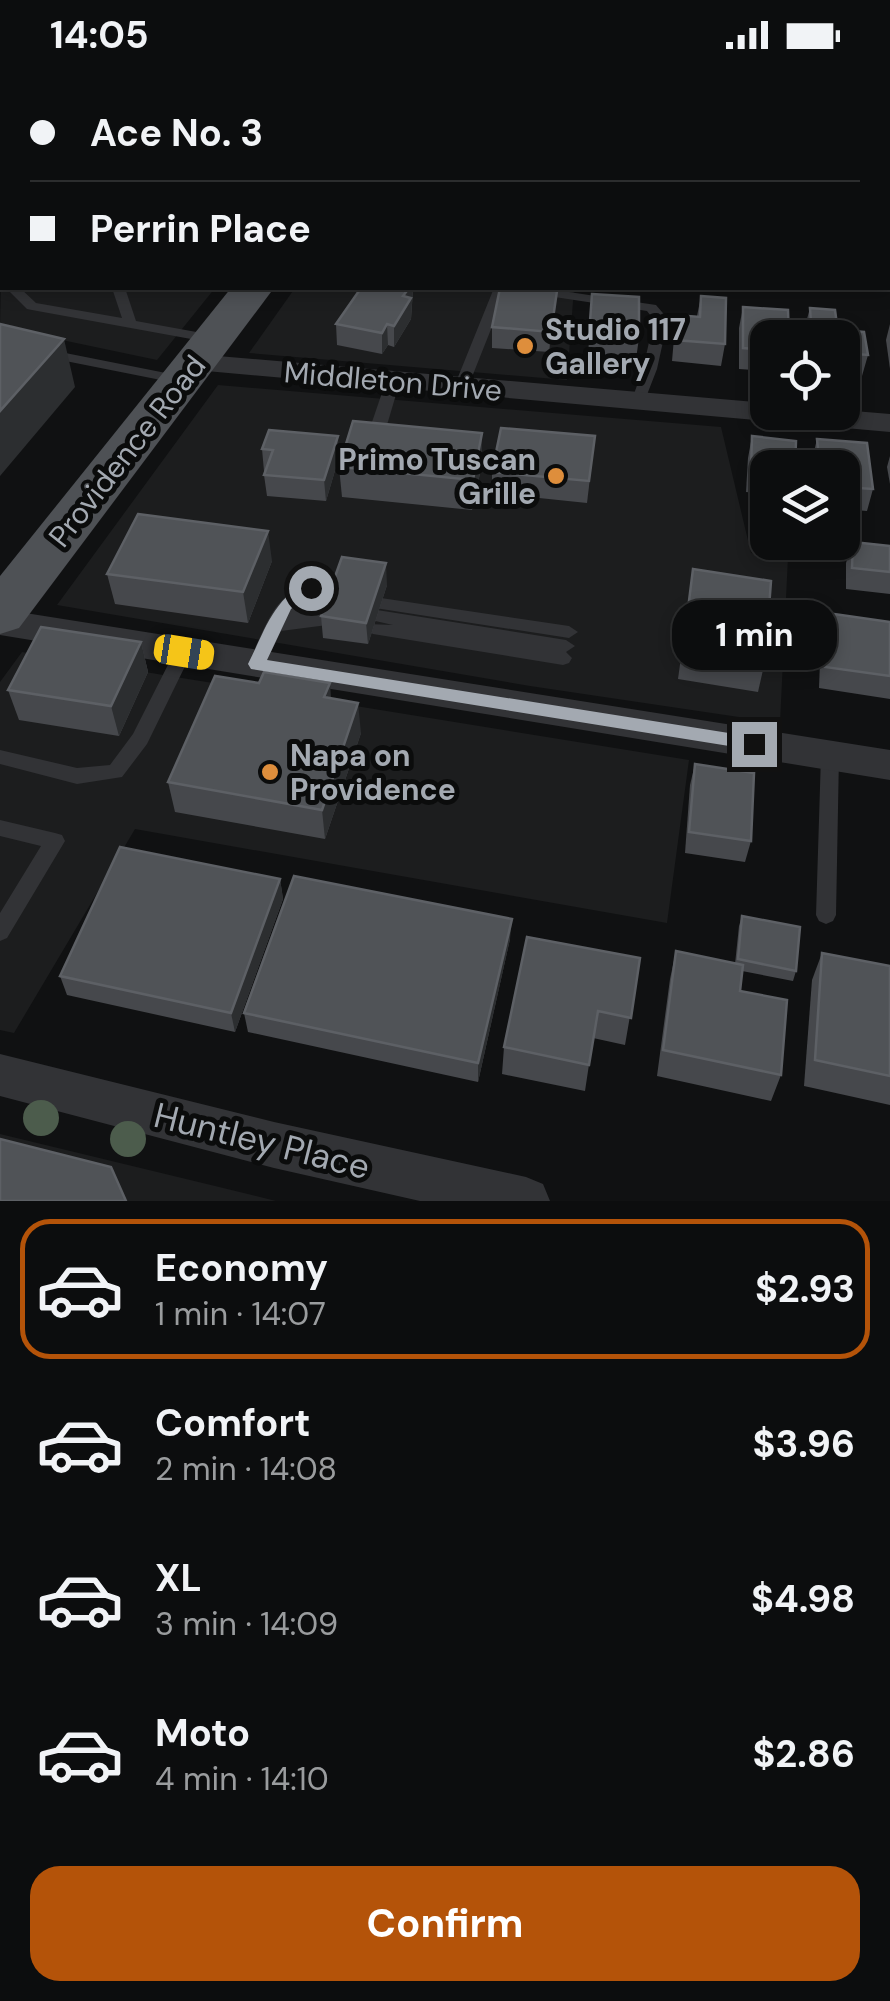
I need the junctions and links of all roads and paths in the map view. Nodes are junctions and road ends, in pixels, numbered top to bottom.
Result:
1 (16, 290) edge
2 (119, 290) edge
3 (251, 290) edge
4 (504, 290) edge
5 (528, 290) edge
6 (130, 323) junction
7 (0, 344) edge
8 (196, 361) junction
9 (393, 381) junction
10 (461, 387) junction
11 (638, 402) junction
12 (890, 424) edge
13 (379, 425) edge
14 (335, 604) edge
15 (379, 610) joint
16 (0, 614) edge
17 (0, 622) edge
18 (184, 652) junction
19 (257, 664) junction
20 (830, 755) junction
21 (0, 758) edge
22 (890, 764) edge
23 (0, 828) edge
24 (826, 916) dead end
25 (0, 932) edge
26 (0, 1075) edge
27 (510, 1199) edge

1 - 6 lane
2 - 6 lane
3 - 8 main road, Providence Road
4 - 10 lane
5 - 11 lane
6 - 8 lane
7 - 8 lane
8 - 9 street, Middleton Drive
8 - 16 main road, Providence Road
9 - 10 street, Middleton Drive
9 - 13 lane
10 - 11 street, Middleton Drive
11 - 12 street, Middleton Drive
14 - 19 lane
15 - 15 lane
17 - 18 street
18 - 19 street
18 - 21 lane
19 - 20 street
20 - 22 street
20 - 24 lane
23 - 25 lane
26 - 27 street, Huntley Place

